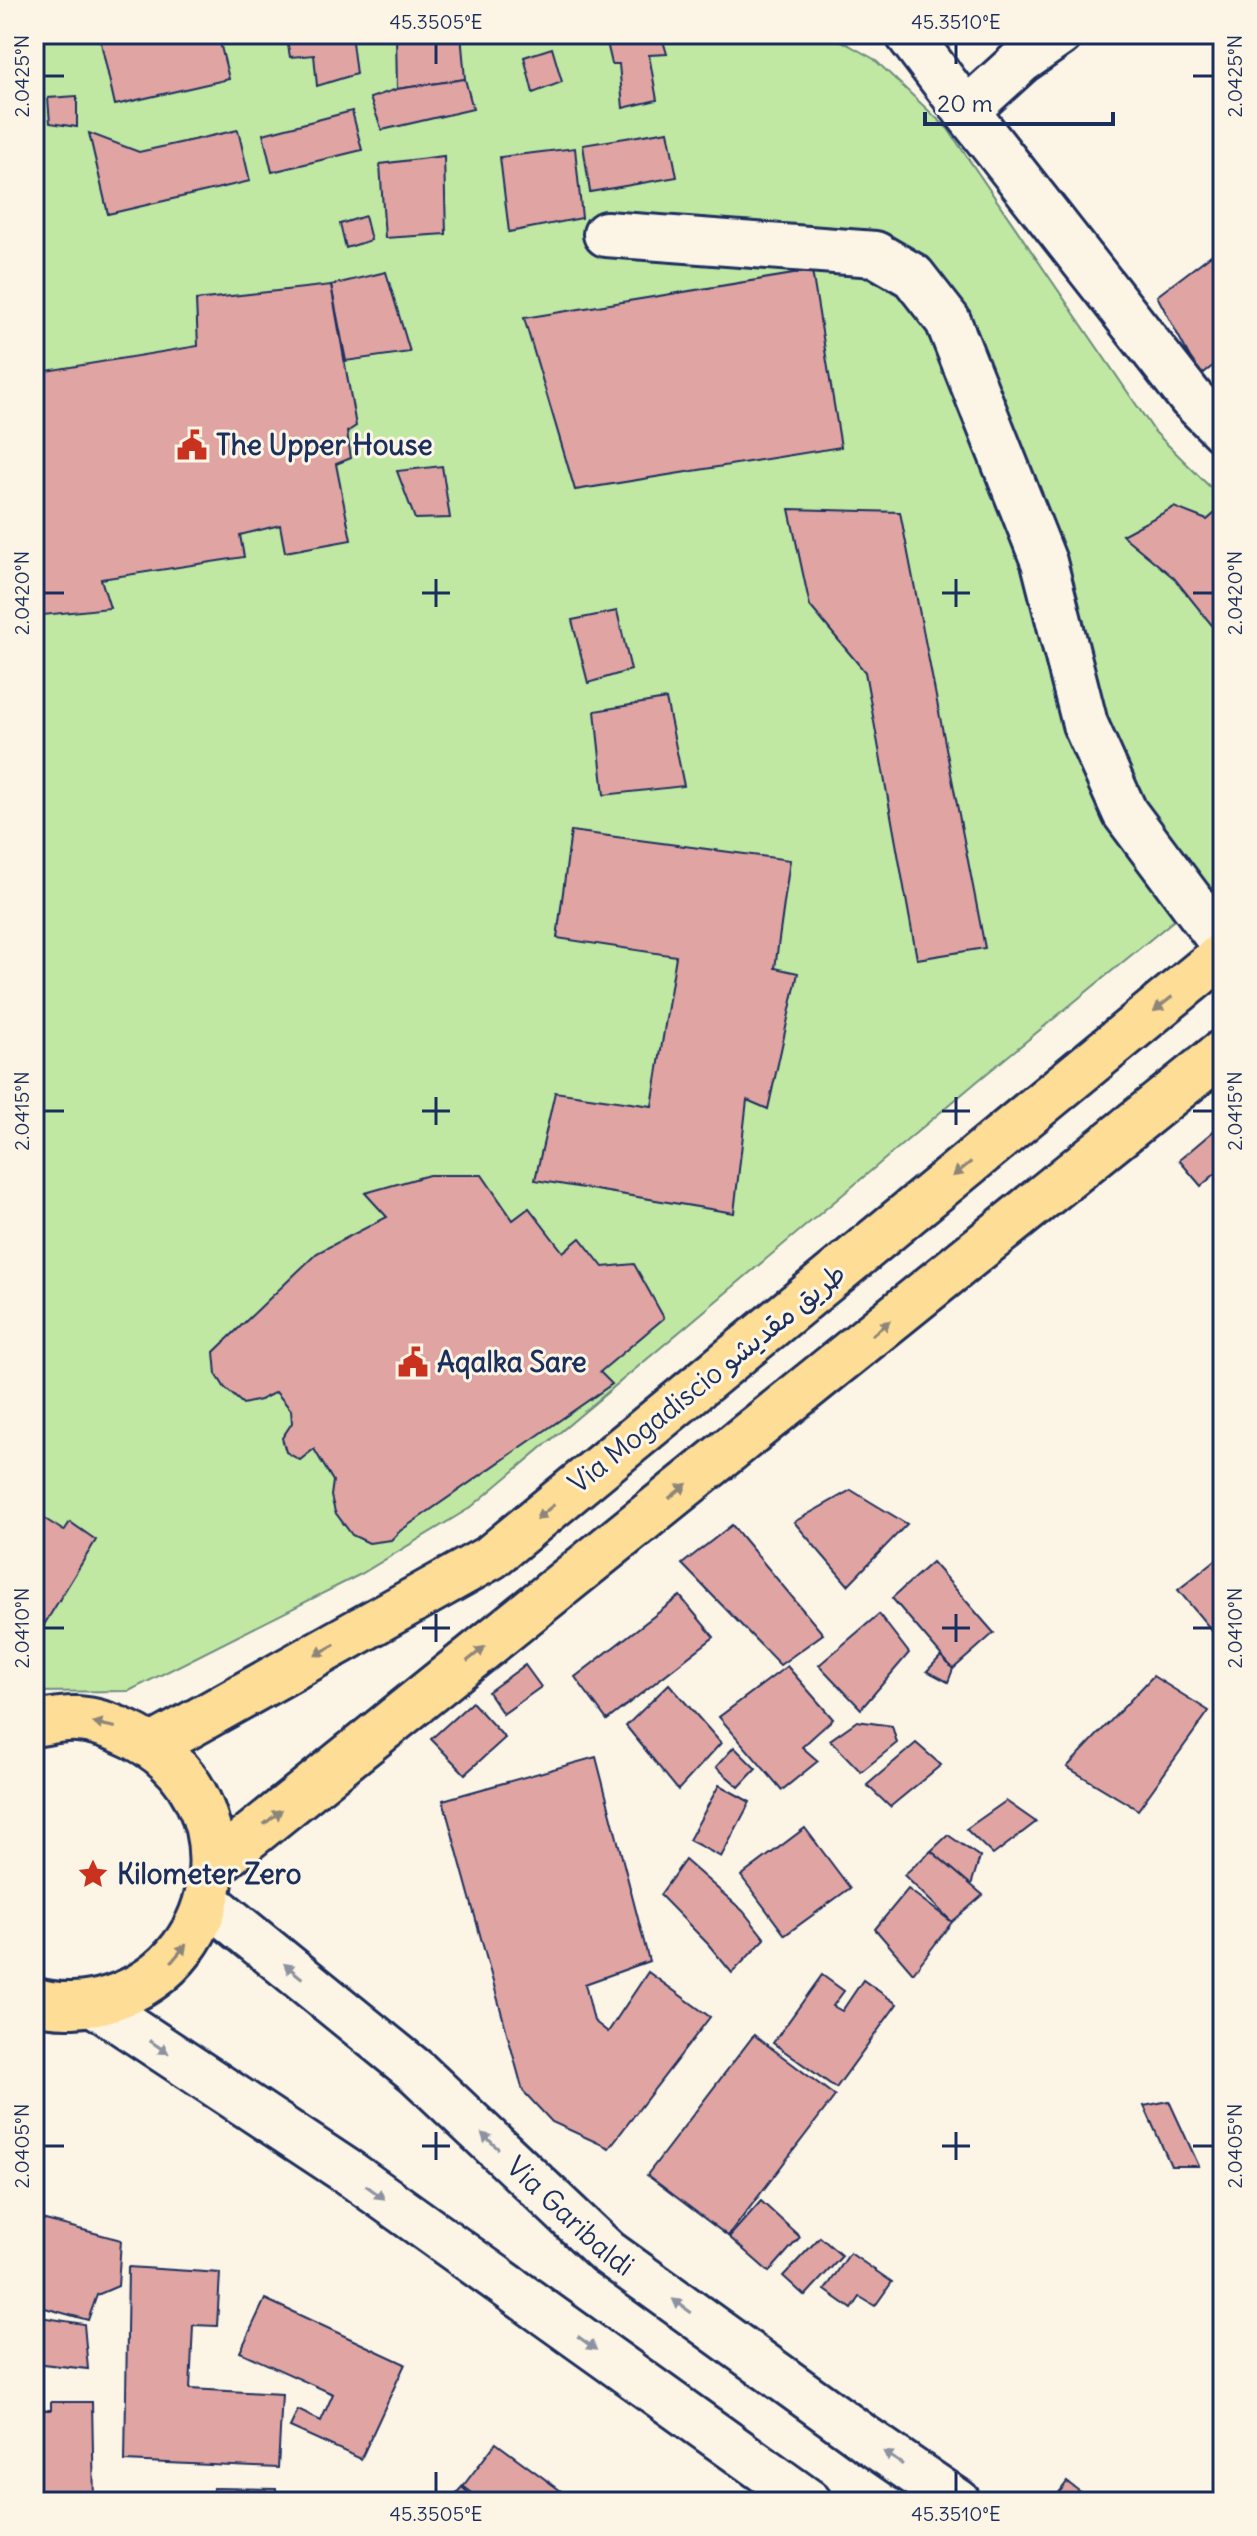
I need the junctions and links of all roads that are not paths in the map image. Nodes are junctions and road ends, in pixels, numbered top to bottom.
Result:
1 (908, 34) edge
2 (1060, 34) edge
3 (966, 111) junction
4 (606, 234) dead end
5 (1223, 430) edge
6 (1223, 944) edge
7 (1223, 954) edge
8 (1223, 1052) edge
9 (34, 1724) edge
10 (153, 1746) junction
11 (210, 1884) junction
12 (38, 2003) edge
13 (94, 2004) junction
14 (809, 2502) edge
15 (958, 2502) edge

1 - 3 main road
2 - 3 main road
3 - 5 main road
4 - 6 main road
7 -> 10 highway, Via Mogadiscio طريق مقديشو
11 -> 8 highway
10 -> 9 highway
10 - 11 highway
13 -> 11 highway
15 -> 11 main road, Via Garibaldi
12 - 13 highway
13 -> 14 main road

